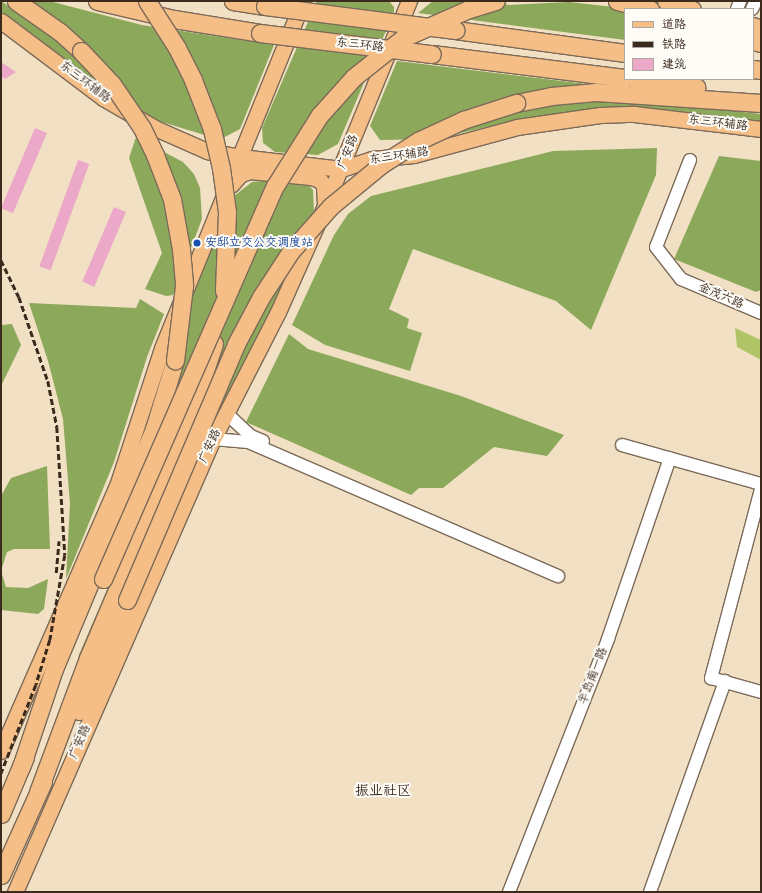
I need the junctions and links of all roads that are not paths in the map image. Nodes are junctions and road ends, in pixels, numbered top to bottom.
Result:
1 (16, 1) edge
2 (97, 1) edge
3 (147, 1) edge
4 (233, 1) edge
5 (303, 1) edge
6 (409, 1) edge
7 (496, 1) edge
8 (617, 1) edge
9 (665, 1) edge
10 (646, 8) edge
11 (689, 8) edge
12 (1, 21) edge
13 (624, 53) edge
14 (624, 78) edge
15 (642, 80) edge
16 (761, 96) edge
17 (761, 103) edge
18 (761, 128) edge
19 (240, 156) junction
20 (690, 160) dead end
21 (341, 169) junction
22 (226, 191) junction
23 (324, 208) junction
24 (761, 313) edge
25 (226, 413) junction
26 (213, 439) junction
27 (622, 445) dead end
28 (670, 458) junction
29 (761, 484) edge
30 (761, 489) edge
31 (99, 575) junction
32 (71, 591) junction
33 (54, 669) junction
34 (725, 681) junction
35 (761, 692) edge
36 (1, 751) edge
37 (21, 767) junction
38 (38, 792) junction
39 (1, 814) edge
40 (1, 875) edge
41 (16, 892) edge
42 (509, 892) edge
43 (650, 892) edge

1 - 31 highway, bridge
2 - 14 highway, 东三环路, bridge
3 - 38 highway, bridge
4 - 13 highway, bridge
5 - 19 main road
6 - 21 main road, 广安路
7 - 31 highway, bridge
8 - 10 highway
9 - 11 main road
12 - 19 main road, 东三环辅路
15 - 16 highway
17 - 38 highway, bridge
18 - 21 main road, 东三环辅路
19 - 21 main road, 东三环辅路
19 - 22 main road
20 - 24 street, 金茂六路
21 - 23 main road, 广安路
22 - 23 main road
22 - 32 main road
23 - 25 main road, 广安路
25 - 26 main road, 广安路
25 - 26 street
26 - 41 main road, 广安路
27 - 28 street
28 - 29 street
28 - 42 street, 半岛南一路
30 - 34 street
31 - 33 highway
31 - 37 highway
32 - 33 main road
32 - 36 main road
33 - 37 highway
34 - 35 street
34 - 43 street
37 - 39 highway
38 - 40 highway

